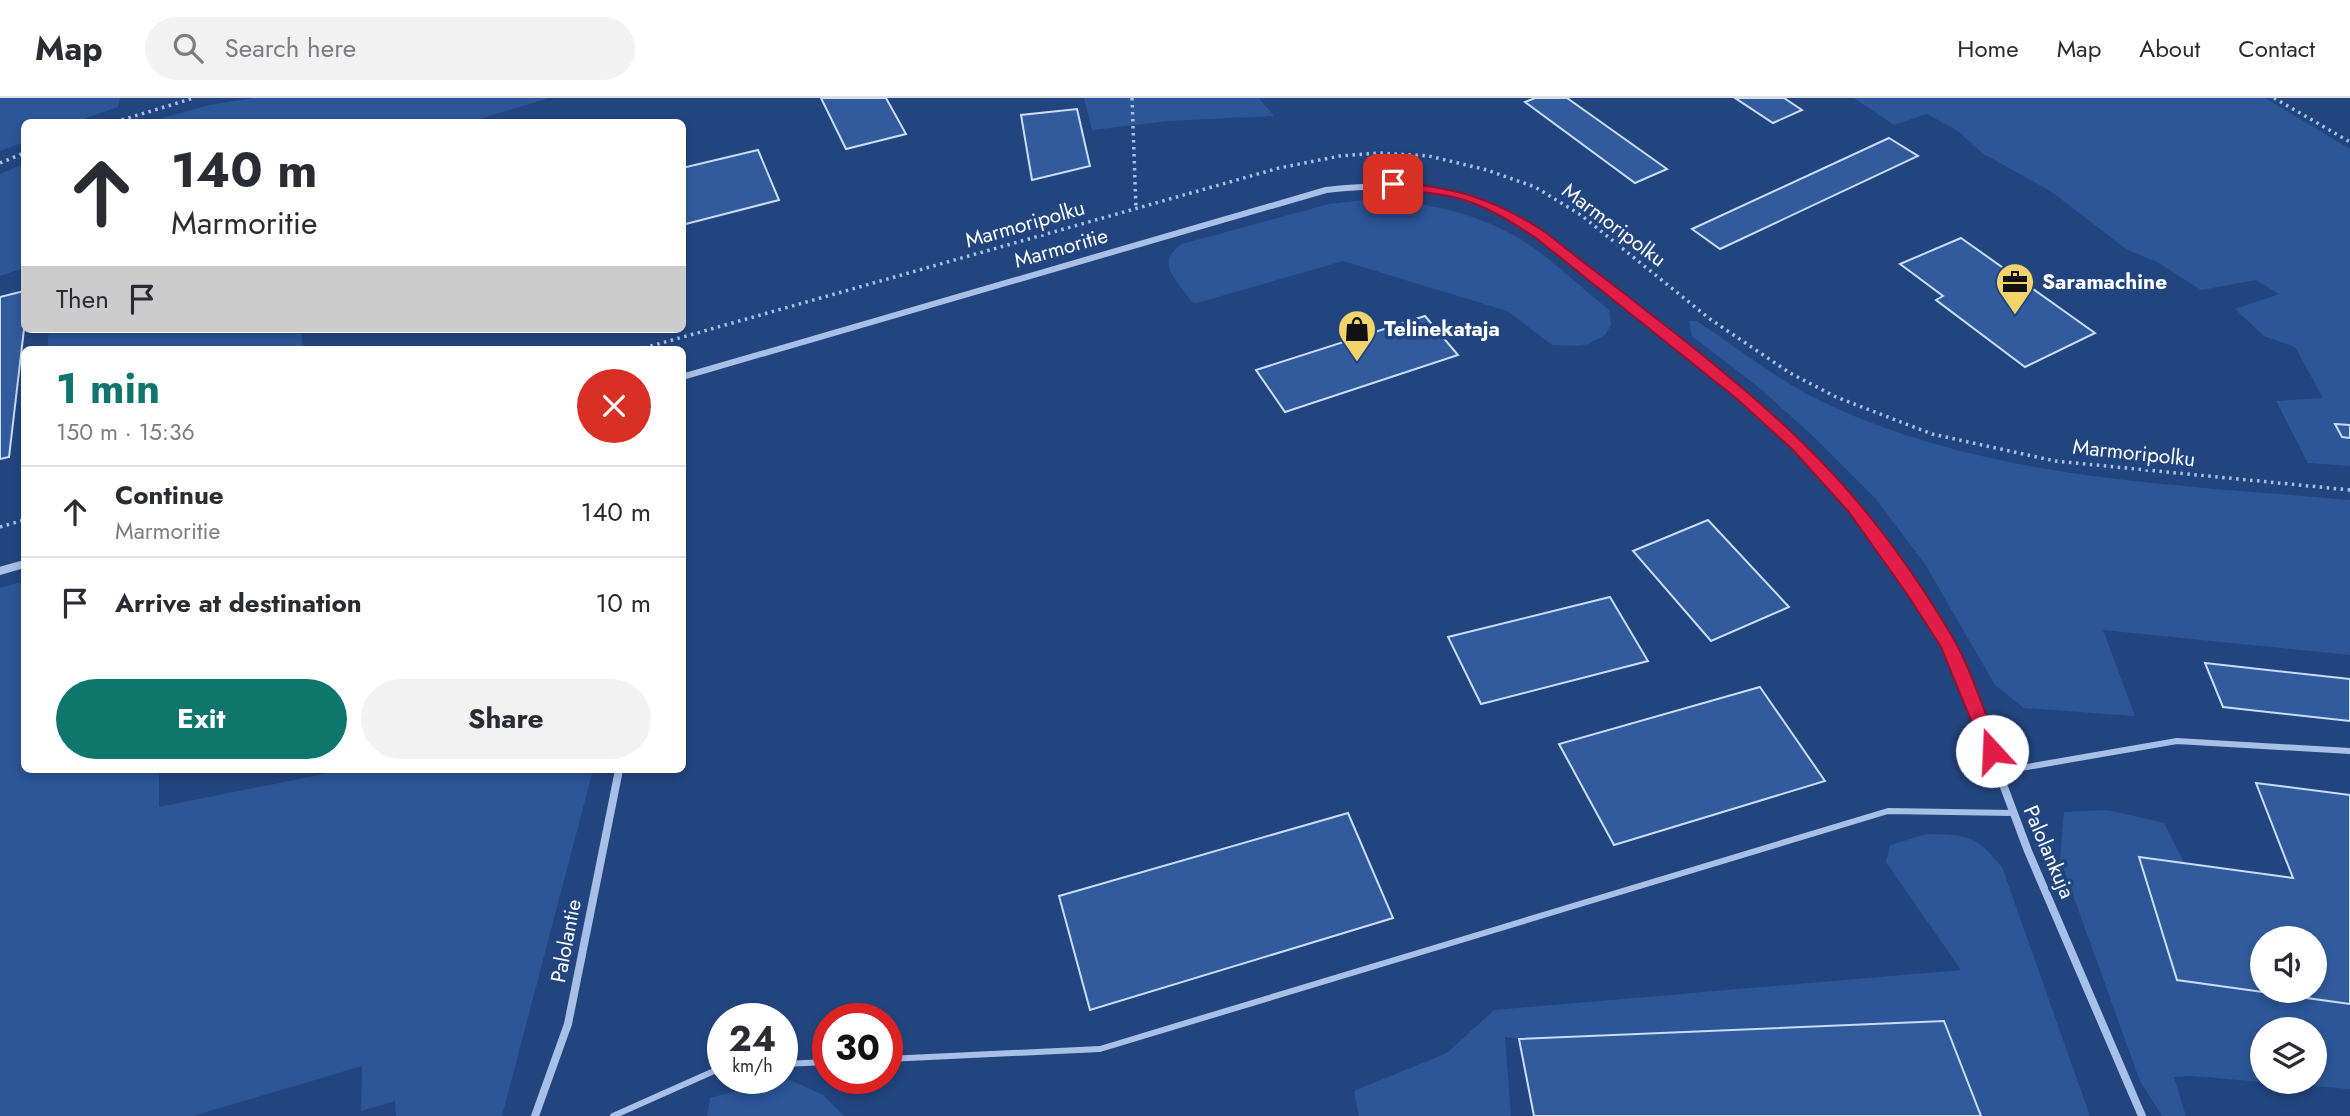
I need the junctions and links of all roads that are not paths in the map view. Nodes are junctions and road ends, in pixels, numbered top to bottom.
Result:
1 (1454, 194) joint
2 (686, 376) edge
3 (21, 565) edge
4 (0, 571) edge
5 (2350, 751) edge
6 (1998, 772) junction
7 (618, 773) edge
8 (2013, 813) junction
9 (903, 1058) edge
10 (707, 1074) edge
11 (535, 1116) edge
12 (613, 1116) edge
13 (2142, 1116) edge

1 - 2 street, Marmoritie
1 - 6 street, Palolankuja
3 - 4 street
5 - 6 lane
6 - 8 street, Palolankuja
7 - 11 street, Palolantie
8 - 9 lane
8 - 13 street, Palolankuja
10 - 12 lane

